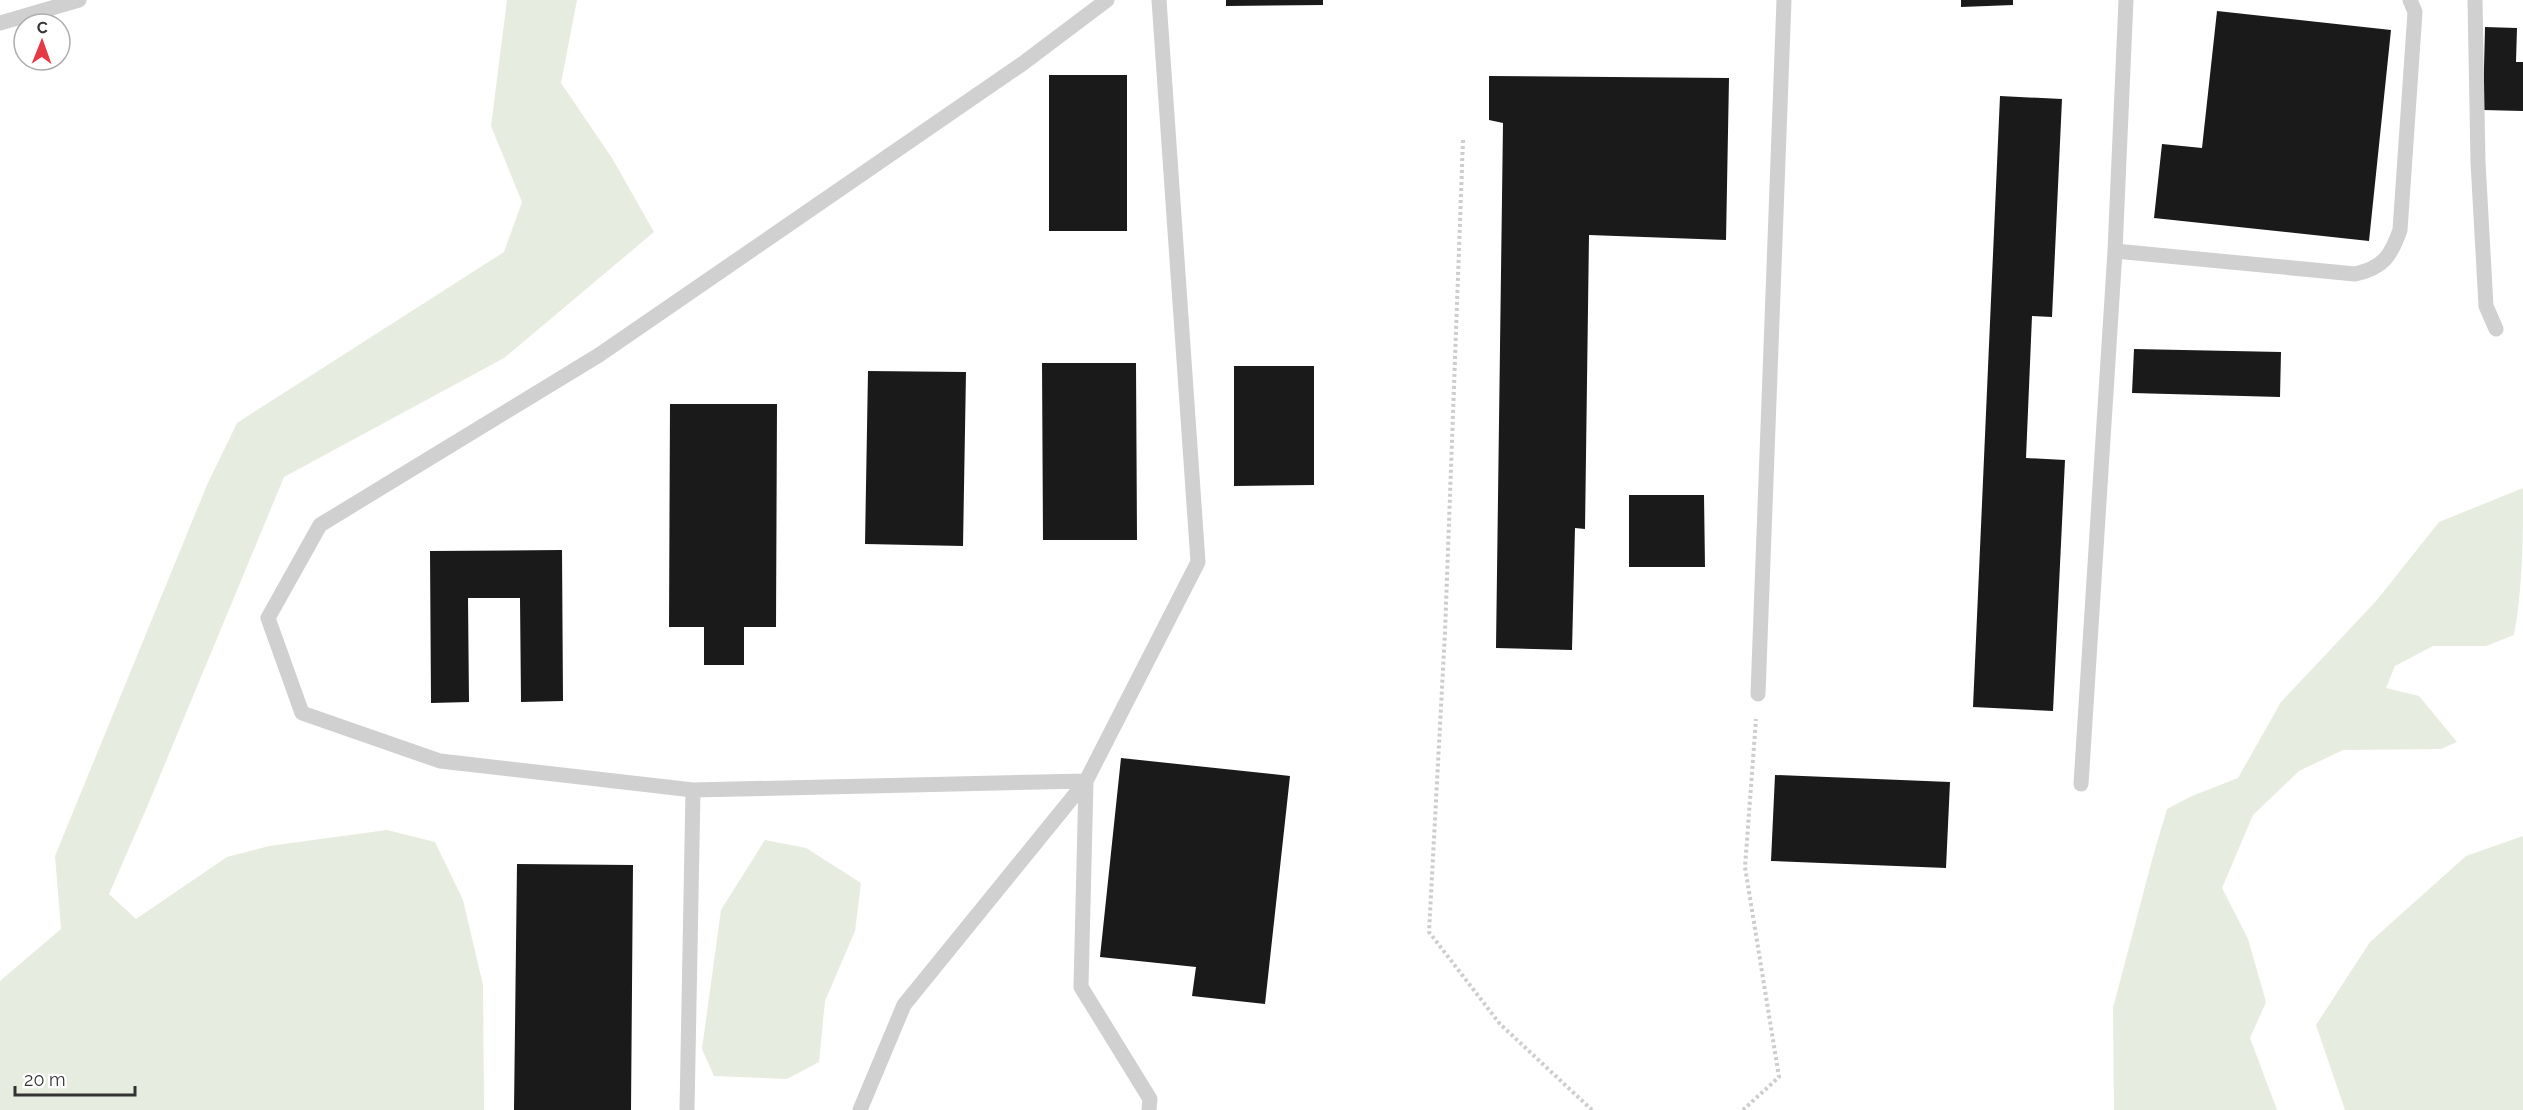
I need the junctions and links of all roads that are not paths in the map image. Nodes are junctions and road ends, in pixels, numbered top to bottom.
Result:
1 (79, 0) edge
2 (1107, 0) edge
3 (1159, 0) edge
4 (1784, 0) edge
5 (2126, 0) edge
6 (2410, 0) edge
7 (2475, 0) edge
8 (0, 23) edge
9 (2115, 251) junction
10 (2496, 329) dead end
11 (1758, 694) road end
12 (1086, 780) junction
13 (2080, 784) dead end
14 (693, 790) junction
15 (687, 1110) edge
16 (860, 1110) edge
17 (1149, 1110) edge

1 - 8 lane
2 - 14 lane
3 - 12 lane
4 - 11 lane
5 - 9 lane
6 - 9 lane
7 - 10 lane
9 - 13 lane
12 - 14 lane
12 - 16 lane
12 - 17 lane
14 - 15 lane

